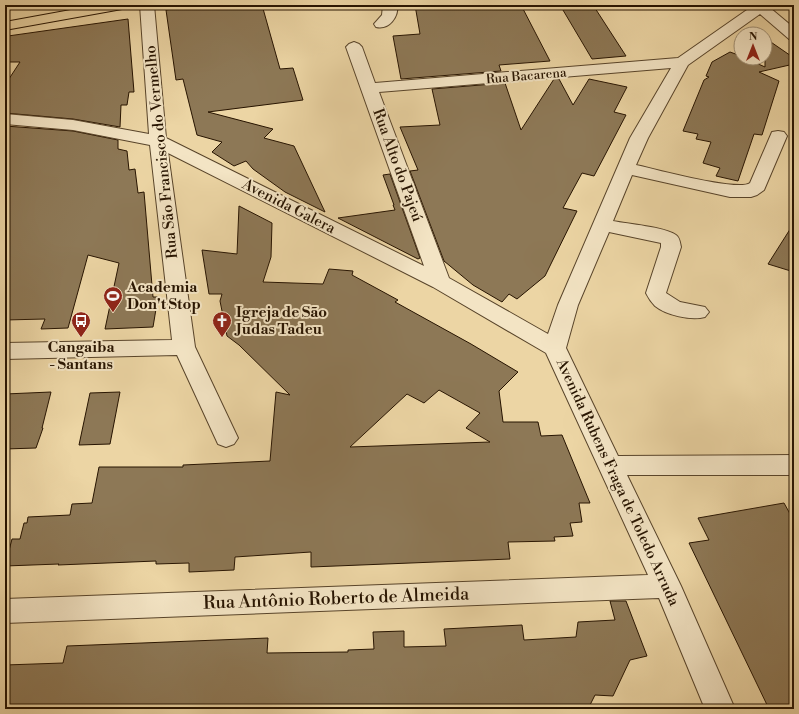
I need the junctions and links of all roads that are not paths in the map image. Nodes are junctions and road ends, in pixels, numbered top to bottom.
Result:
1 (48, 5) edge
2 (122, 5) edge
3 (147, 5) edge
4 (390, 5) edge
5 (761, 6) edge
6 (5, 12) edge
7 (381, 24) dead end
8 (5, 26) edge
9 (794, 36) edge
10 (354, 48) dead end
11 (682, 62) junction
12 (370, 88) junction
13 (5, 119) edge
14 (778, 136) dead end
15 (158, 141) junction
16 (626, 168) junction
17 (602, 225) junction
18 (440, 282) junction
19 (698, 312) dead end
20 (184, 348) junction
21 (555, 348) junction
22 (5, 351) edge
23 (226, 438) dead end
24 (794, 465) edge
25 (610, 466) junction
26 (667, 586) junction
27 (5, 611) edge
28 (720, 709) edge

1 - 6 main road
2 - 8 main road
3 - 15 street, Rua São Francisco do Vermelho
4 - 7 street
5 - 9 street
5 - 11 street, Avenida Rubens Fraga de Toledo Arruda
10 - 12 street, Rua Alto do Pajeú
11 - 12 street, Rua Bacarena
11 - 16 street, Avenida Rubens Fraga de Toledo Arruda
12 - 18 street, Rua Alto do Pajeú
13 - 15 street, Avenida Galera
14 - 16 street
15 - 18 street, Avenida Galera
15 - 20 street, Rua São Francisco do Vermelho
16 - 17 street, Avenida Rubens Fraga de Toledo Arruda
17 - 19 street
17 - 21 street, Avenida Rubens Fraga de Toledo Arruda
18 - 21 street, Avenida Galera
20 - 22 street
20 - 23 street, Rua São Francisco do Vermelho
21 - 25 street, Avenida Rubens Fraga de Toledo Arruda
24 - 25 street
25 - 26 street, Avenida Rubens Fraga de Toledo Arruda
26 - 27 street, Rua Antônio Roberto de Almeida
26 - 28 street, Avenida Rubens Fraga de Toledo Arruda

